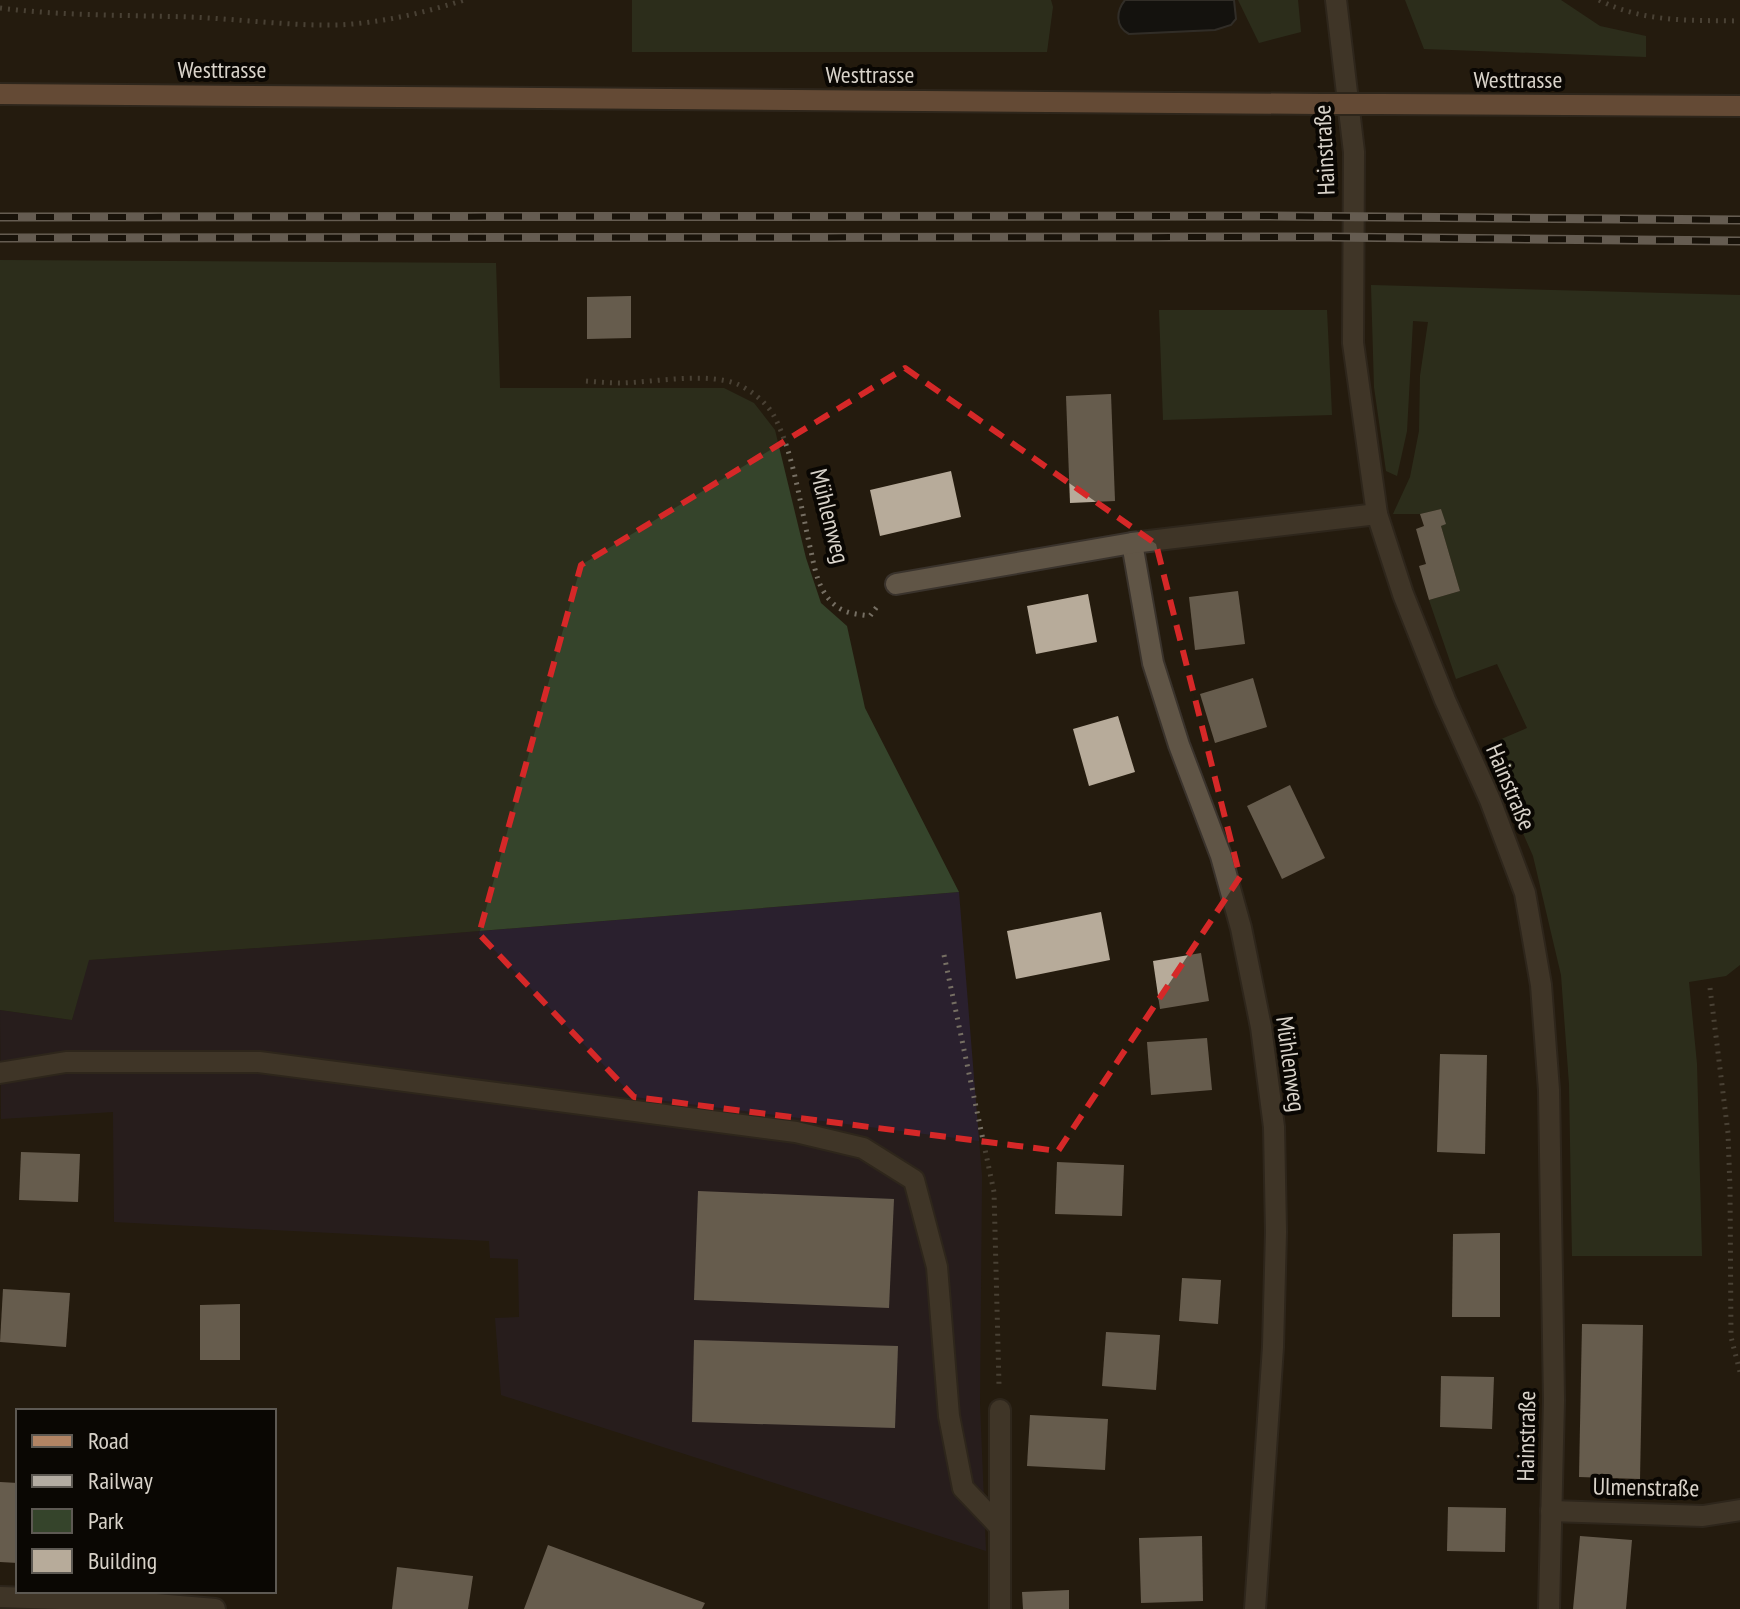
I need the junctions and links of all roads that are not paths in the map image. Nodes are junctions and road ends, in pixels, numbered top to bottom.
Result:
1 (1336, 0) edge
2 (0, 94) edge
3 (1740, 106) edge
4 (1377, 514) junction
5 (1132, 543) junction
6 (896, 584) road end
7 (0, 1073) edge
8 (1000, 1410) road end
9 (1740, 1510) edge
10 (1551, 1511) junction
11 (999, 1526) junction
12 (0, 1597) edge
13 (215, 1609) edge
14 (1000, 1609) edge
15 (1255, 1609) edge
16 (1549, 1609) edge

1 - 4 street, Hainstraße
2 - 3 main road, Westtrasse, bridge
4 - 5 street
4 - 10 street, Hainstraße
5 - 6 street
5 - 15 street, Mühlenweg
7 - 11 street
8 - 11 street
9 - 10 street, Ulmenstraße
10 - 16 street, Hainstraße
11 - 14 street
12 - 13 street

